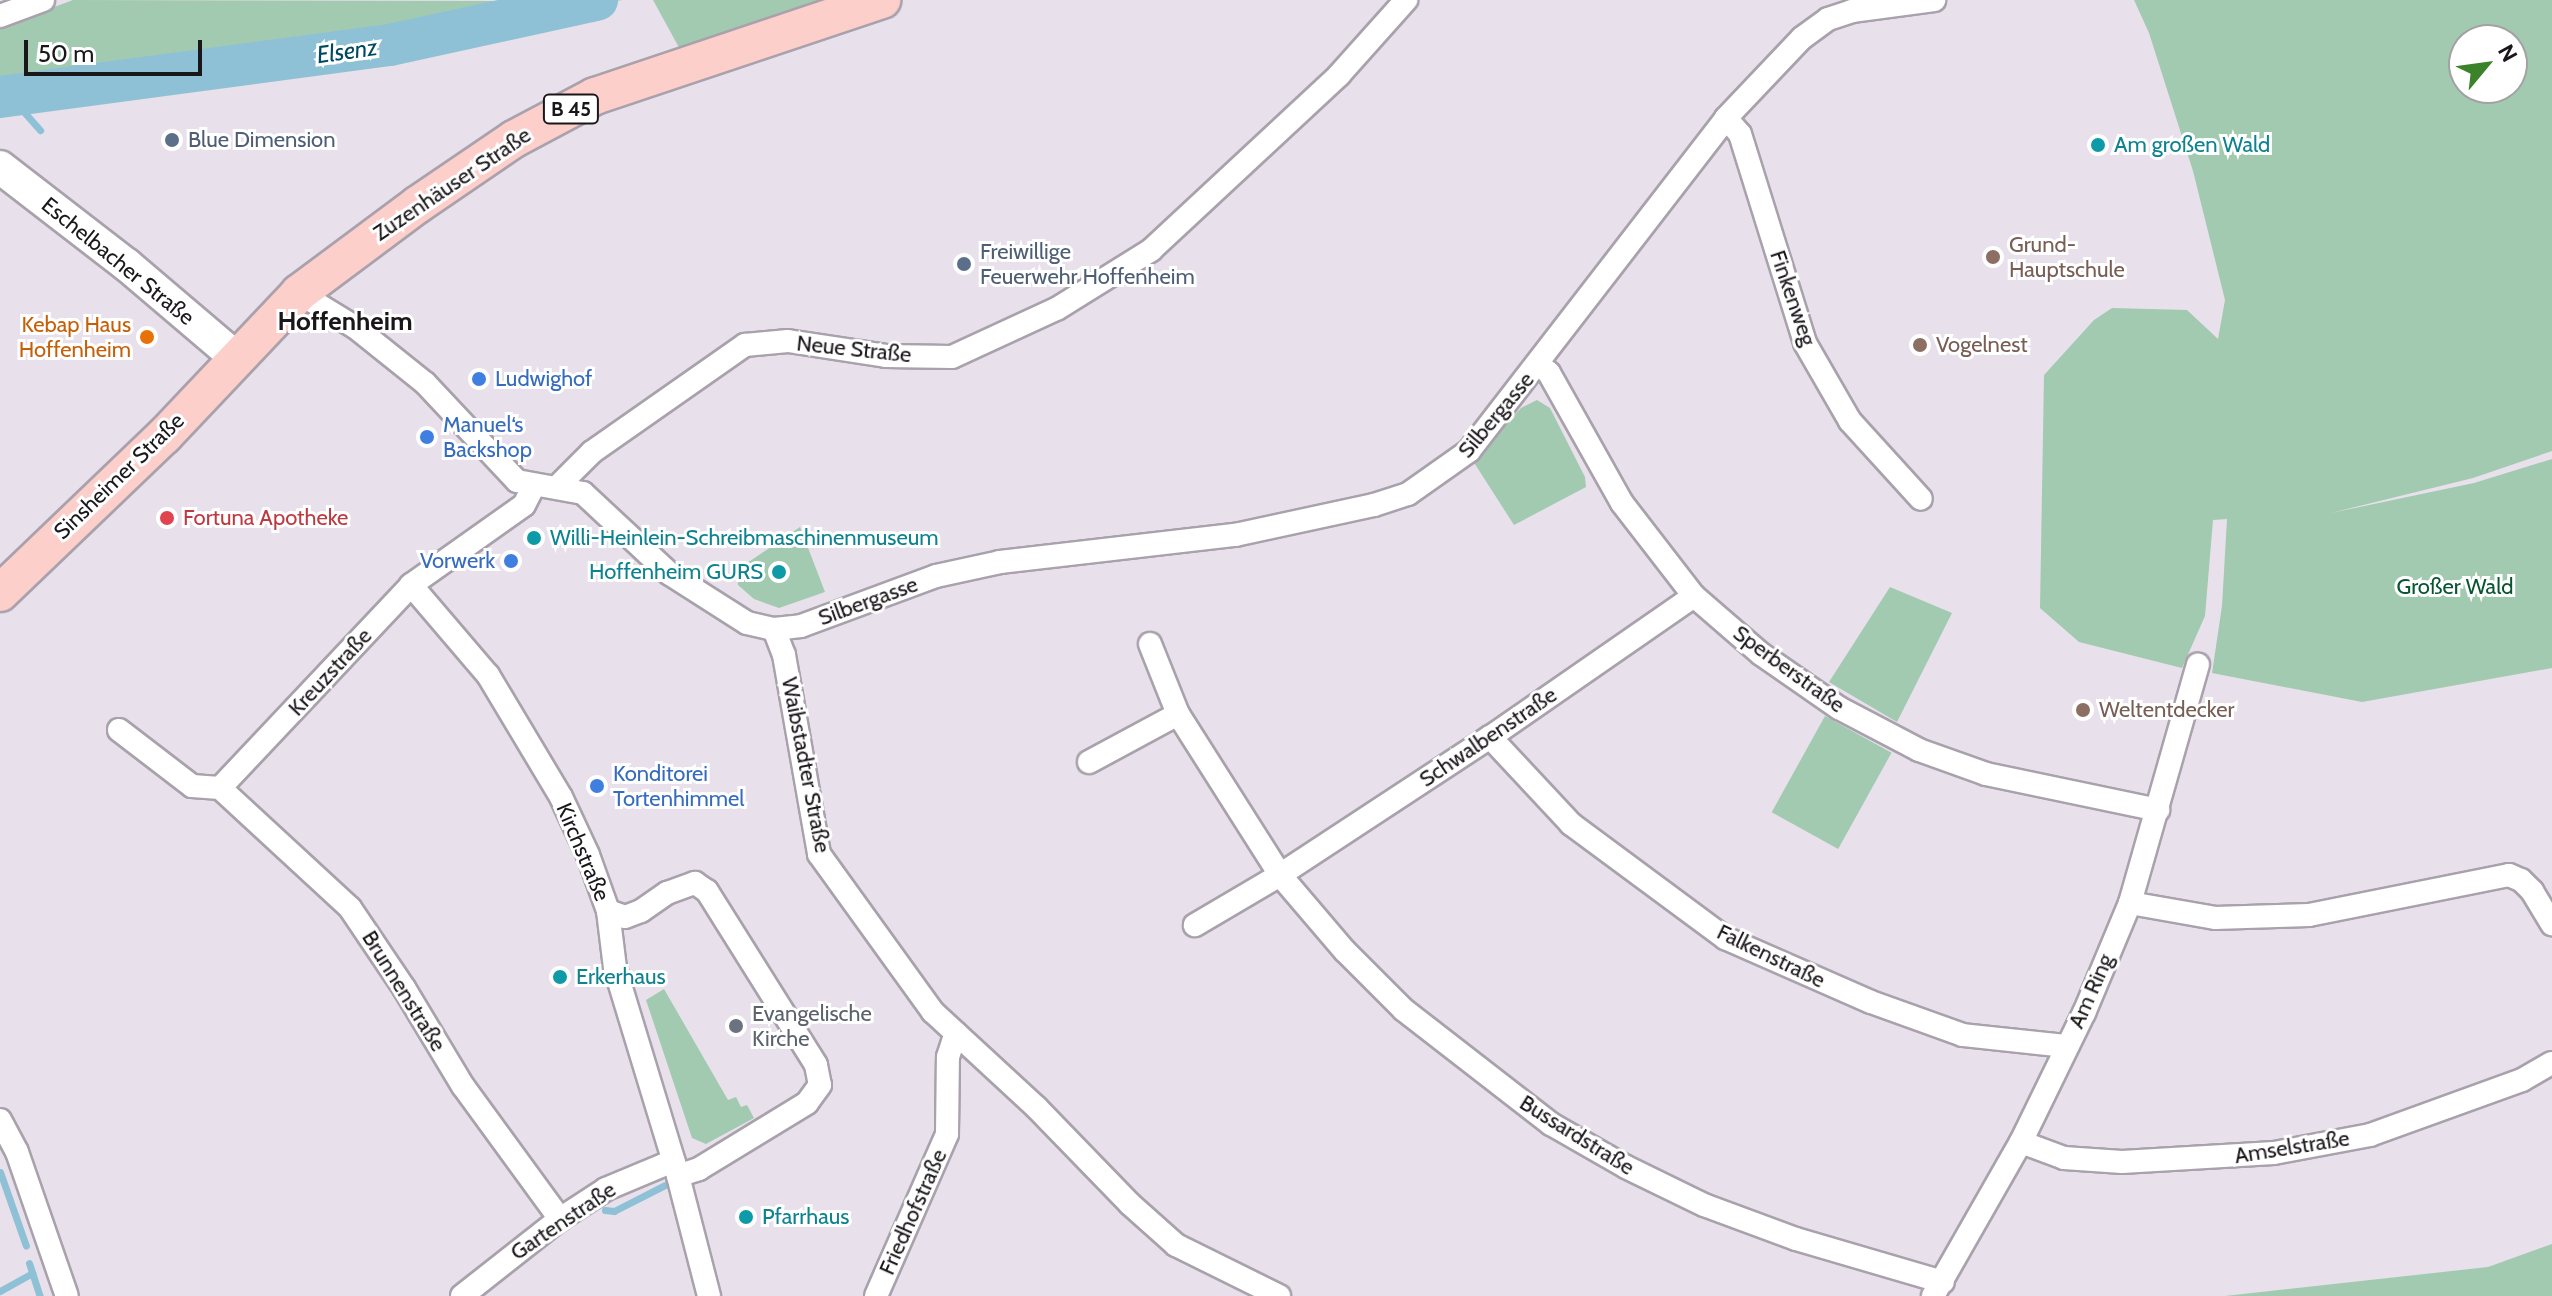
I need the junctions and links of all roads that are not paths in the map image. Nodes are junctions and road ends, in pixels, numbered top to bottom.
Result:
1 (43, 0) edge
2 (882, 0) edge
3 (1406, 0) edge
4 (1934, 0) edge
5 (0, 16) edge
6 (1726, 118) junction
7 (0, 167) edge
8 (299, 293) junction
9 (235, 357) junction
10 (1538, 364) junction
11 (534, 485) junction
12 (557, 487) junction
13 (1921, 499) dead end
14 (411, 585) junction
15 (0, 593) edge
16 (1694, 596) junction
17 (774, 629) junction
18 (1150, 644) dead end
19 (2198, 665) dead end
20 (1178, 714) junction
21 (119, 730) dead end
22 (1490, 737) junction
23 (1089, 762) dead end
24 (220, 788) junction
25 (2158, 810) junction
26 (1280, 875) junction
27 (2130, 903) junction
28 (608, 911) junction
29 (2552, 924) edge
30 (1195, 925) dead end
31 (956, 1033) junction
32 (2066, 1046) junction
33 (2552, 1063) edge
34 (0, 1120) edge
35 (2021, 1142) junction
36 (676, 1168) junction
37 (560, 1219) junction
38 (1938, 1289) edge
39 (67, 1296) edge
40 (462, 1296) edge
41 (709, 1296) edge
42 (876, 1296) edge
43 (1279, 1296) edge

1 - 5 street
2 - 8 main road, Zuzenhäuser Straße / B 45
3 - 12 street, Neue Straße
4 - 6 street, Silbergasse
6 - 10 street, Silbergasse
6 - 13 street, Finkenweg
7 - 9 main road, Eschelbacher Straße
8 - 9 main road, Zuzenhäuser Straße / B 45
8 - 11 street
9 - 15 main road, Sinsheimer Straße / B 45
10 - 16 street, Sperberstraße
10 - 17 street, Silbergasse
11 - 12 street
11 - 14 street, Kreuzstraße
12 - 17 street
14 - 24 street, Kreuzstraße
14 - 28 street, Kirchstraße
16 - 22 street, Schwalbenstraße
16 - 25 street, Sperberstraße
17 - 31 street, Waibstadter Straße
18 - 20 street, Bussardstraße
19 - 25 street, Am Ring
20 - 23 street
20 - 26 street, Bussardstraße
21 - 24 street
22 - 26 street, Schwalbenstraße
22 - 32 street, Falkenstraße
24 - 37 street, Brunnenstraße
25 - 27 street, Am Ring
26 - 30 street
26 - 38 street, Bussardstraße
27 - 29 street
27 - 32 street, Am Ring
28 - 36 street, Kirchstraße
28 - 36 street, Gartenstraße
31 - 42 street, Friedhofstraße
31 - 43 street, Waibstadter Straße
32 - 35 street, Am Ring
33 - 35 street, Amselstraße
34 - 39 street
35 - 38 street, Am Ring
36 - 37 street, Gartenstraße
36 - 41 street, Kirchstraße
37 - 40 street, Gartenstraße

